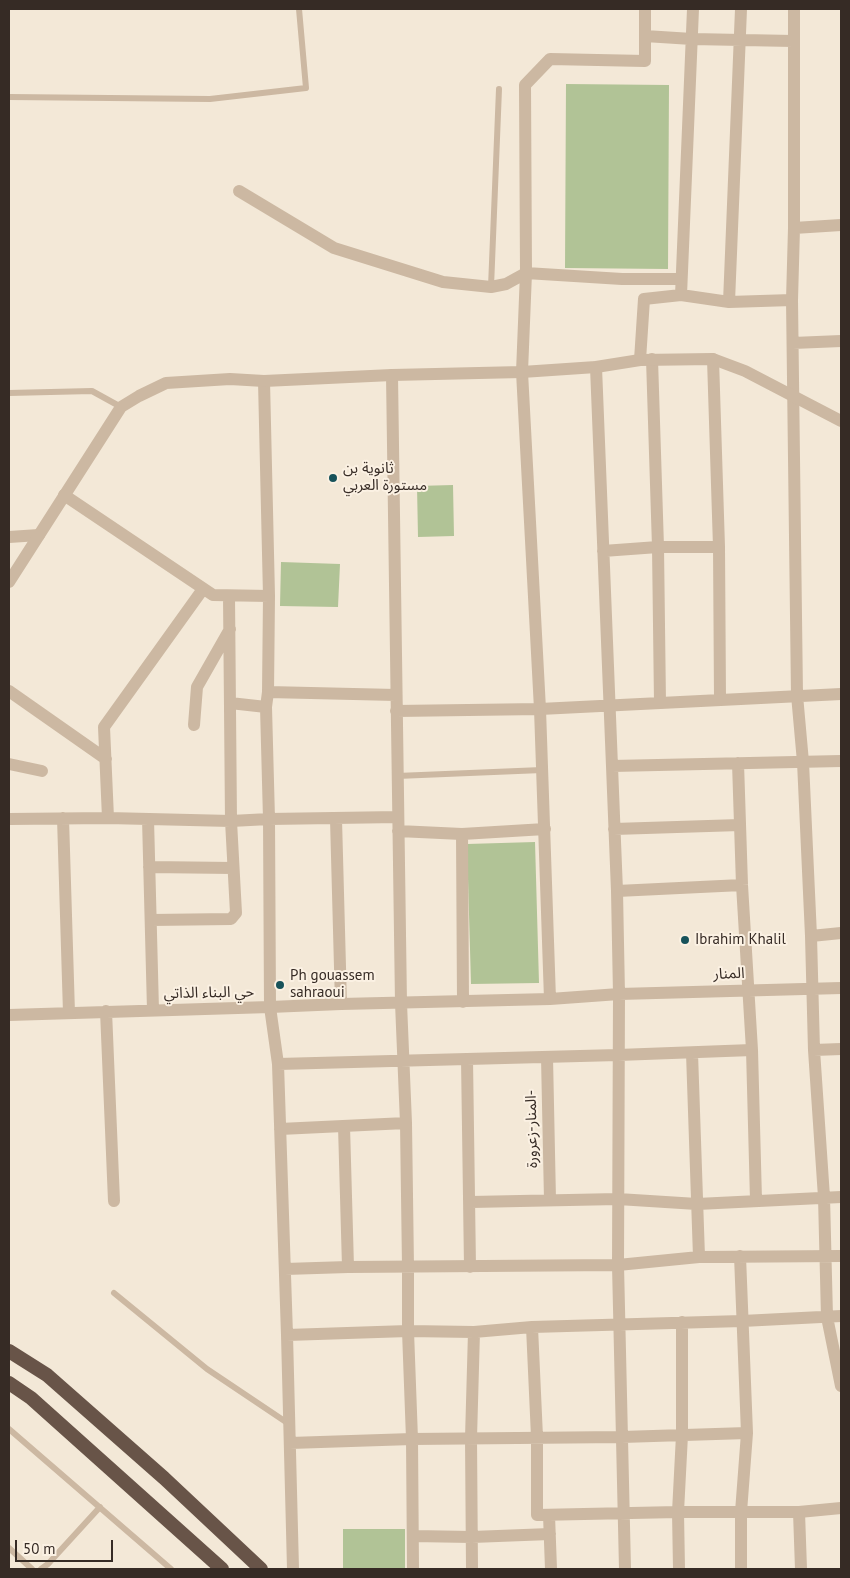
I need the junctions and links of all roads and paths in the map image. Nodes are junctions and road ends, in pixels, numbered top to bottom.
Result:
1 (300, 9) edge
2 (645, 9) edge
3 (693, 9) edge
4 (741, 9) edge
5 (794, 9) edge
6 (645, 36) junction
7 (692, 39) junction
8 (739, 40) junction
9 (793, 41) junction
10 (499, 89) dead end
11 (9, 97) edge
12 (239, 191) dead end
13 (841, 226) edge
14 (794, 228) junction
15 (526, 274) junction
16 (681, 279) junction
17 (490, 286) junction
18 (681, 295) junction
19 (792, 300) junction
20 (728, 302) junction
21 (841, 341) edge
22 (793, 343) junction
23 (713, 359) junction
24 (646, 360) junction
25 (596, 367) junction
26 (522, 372) junction
27 (392, 375) junction
28 (264, 381) junction
29 (9, 393) edge
30 (794, 396) junction
31 (121, 408) junction
32 (841, 422) edge
33 (64, 495) junction
34 (39, 535) junction
35 (9, 537) edge
36 (719, 546) junction
37 (658, 547) junction
38 (603, 551) junction
39 (9, 582) edge
40 (203, 589) junction
41 (229, 596) junction
42 (269, 596) junction
43 (230, 629) junction
44 (9, 691) edge
45 (268, 692) junction
46 (841, 694) edge
47 (396, 695) junction
48 (797, 695) junction
49 (720, 699) junction
50 (230, 703) junction
51 (660, 703) junction
52 (609, 706) junction
53 (266, 707) junction
54 (540, 709) junction
55 (396, 711) junction
56 (194, 724) dead end
57 (106, 759) junction
58 (841, 761) edge
59 (804, 762) junction
60 (738, 763) junction
61 (9, 764) edge
62 (612, 766) junction
63 (542, 770) junction
64 (42, 771) dead end
65 (397, 776) junction
66 (398, 817) junction
67 (9, 818) edge
68 (63, 818) junction
69 (108, 818) junction
70 (148, 819) junction
71 (269, 819) junction
72 (336, 819) junction
73 (231, 822) junction
74 (740, 824) junction
75 (545, 829) junction
76 (614, 829) junction
77 (398, 831) junction
78 (462, 834) junction
79 (149, 867) junction
80 (233, 868) junction
81 (742, 885) junction
82 (617, 891) junction
83 (151, 920) junction
84 (841, 933) edge
85 (812, 936) junction
86 (841, 988) edge
87 (812, 989) junction
88 (749, 990) junction
89 (619, 994) junction
90 (550, 999) junction
91 (463, 1002) junction
92 (401, 1003) junction
93 (340, 1004) junction
94 (270, 1008) junction
95 (153, 1010) junction
96 (106, 1011) junction
97 (69, 1013) junction
98 (9, 1016) edge
99 (841, 1049) edge
100 (752, 1050) junction
101 (814, 1050) junction
102 (692, 1053) junction
103 (618, 1056) junction
104 (547, 1057) junction
105 (467, 1059) junction
106 (402, 1060) junction
107 (278, 1064) junction
108 (406, 1123) junction
109 (344, 1126) junction
110 (280, 1129) junction
111 (824, 1197) junction
112 (841, 1197) edge
113 (550, 1200) junction
114 (618, 1200) junction
115 (756, 1200) junction
116 (114, 1201) dead end
117 (471, 1202) junction
118 (697, 1204) junction
119 (740, 1256) junction
120 (825, 1256) junction
121 (841, 1256) edge
122 (699, 1257) junction
123 (618, 1265) junction
124 (348, 1267) junction
125 (408, 1267) junction
126 (470, 1267) junction
127 (285, 1269) junction
128 (114, 1293) dead end
129 (827, 1316) junction
130 (841, 1316) edge
131 (742, 1321) junction
132 (682, 1322) junction
133 (619, 1324) junction
134 (532, 1326) junction
135 (408, 1332) junction
136 (474, 1332) junction
137 (287, 1335) junction
138 (9, 1351) edge
139 (9, 1383) edge
140 (841, 1386) edge
141 (290, 1425) junction
142 (9, 1429) edge
143 (747, 1433) junction
144 (682, 1435) junction
145 (537, 1437) junction
146 (622, 1437) junction
147 (471, 1438) junction
148 (412, 1439) junction
149 (290, 1443) junction
150 (100, 1507) junction
151 (841, 1508) edge
152 (678, 1512) junction
153 (741, 1512) junction
154 (799, 1512) junction
155 (549, 1514) junction
156 (624, 1514) junction
157 (550, 1534) junction
158 (413, 1536) junction
159 (472, 1537) junction
160 (9, 1548) edge
161 (32, 1569) edge
162 (41, 1569) edge
163 (171, 1569) edge
164 (222, 1569) edge
165 (261, 1569) edge
166 (293, 1569) edge
167 (413, 1569) edge
168 (472, 1569) edge
169 (551, 1569) edge
170 (625, 1569) edge
171 (679, 1569) edge
172 (741, 1569) edge
173 (801, 1569) edge

1 - 11 lane
2 - 6 street
3 - 7 street
4 - 8 street
5 - 9 street
6 - 7 street
6 - 15 street
7 - 8 street
7 - 16 street
8 - 9 street
8 - 20 street
9 - 14 street
10 - 17 lane
12 - 17 street
13 - 14 street
14 - 19 street
15 - 16 street
15 - 17 street
15 - 26 street
16 - 18 street
18 - 20 street
18 - 24 street
19 - 20 street
19 - 22 street
21 - 22 street
22 - 30 street
23 - 24 street
23 - 30 street
23 - 36 street
24 - 25 street
24 - 37 street
25 - 26 street
25 - 38 street
26 - 27 street
26 - 54 street
27 - 28 street
27 - 47 street
28 - 31 street
28 - 42 street
29 - 31 lane
30 - 32 street
30 - 48 street
31 - 33 street
33 - 34 street
33 - 40 street
34 - 35 street
34 - 39 street
36 - 37 street
36 - 49 street
37 - 38 street
37 - 51 street
38 - 52 street
40 - 41 street
40 - 57 street
41 - 42 street
41 - 43 street
42 - 45 street
43 - 50 street
43 - 56 street
44 - 57 street
45 - 47 street
45 - 53 street
46 - 48 street
47 - 55 street
48 - 49 street
48 - 59 street
49 - 51 street
50 - 53 street
50 - 73 street
51 - 52 street
52 - 54 street
52 - 62 street
53 - 71 street
54 - 55 street
54 - 63 street
55 - 65 street
57 - 69 street
58 - 59 street
59 - 60 street
59 - 85 street
60 - 62 street
60 - 74 street
61 - 64 street
62 - 76 street
63 - 65 lane
63 - 75 street
65 - 66 street
66 - 72 street
66 - 77 street
67 - 68 street
68 - 69 street
68 - 97 street
69 - 70 street
70 - 73 street
70 - 79 street
71 - 72 street
71 - 73 street
71 - 94 street
72 - 93 street
73 - 80 street
74 - 76 street
74 - 81 street
75 - 78 street
75 - 90 street
76 - 82 street
77 - 78 street
77 - 92 street
78 - 91 street
79 - 80 street
79 - 83 street
80 - 83 street
81 - 82 street
81 - 88 street
82 - 89 street
83 - 95 street
84 - 85 street
85 - 87 street
86 - 87 street, المنار
87 - 88 street, المنار
87 - 101 street
88 - 89 street, المنار
88 - 100 street
89 - 90 street, حي البناء الذاتي
89 - 103 street
90 - 91 street, حي البناء الذاتي
91 - 92 street, حي البناء الذاتي
92 - 93 street, حي البناء الذاتي
92 - 106 street
93 - 94 street, حي البناء الذاتي
94 - 95 street, حي البناء الذاتي
94 - 107 street
95 - 96 street, حي البناء الذاتي
96 - 97 street, حي البناء الذاتي
96 - 116 street
97 - 98 street, حي البناء الذاتي
99 - 101 street
100 - 102 street
100 - 115 street
101 - 111 street
102 - 103 street
102 - 118 street
103 - 104 street
103 - 114 street
104 - 105 street
104 - 113 street, المنار-زعرورة-
105 - 106 street
105 - 117 street
106 - 107 street
106 - 108 street
107 - 110 street
108 - 109 street
108 - 125 street
109 - 110 street
109 - 124 street
110 - 127 street
111 - 112 street
111 - 115 street
111 - 120 street
113 - 114 street
113 - 117 street
114 - 118 street
114 - 123 street
115 - 118 street
117 - 126 street
118 - 122 street
119 - 120 street
119 - 122 street
119 - 131 street
120 - 121 street
120 - 129 street
122 - 123 street
123 - 126 street
123 - 133 street
124 - 125 street
124 - 127 street
125 - 126 street
125 - 135 street
127 - 137 street
128 - 141 lane
129 - 130 street
129 - 131 street
129 - 140 street
131 - 132 street
131 - 143 street
132 - 133 street
132 - 144 street
133 - 134 street
133 - 146 street
134 - 136 street
134 - 145 street
135 - 136 street
135 - 137 street
135 - 148 street
136 - 147 street
137 - 141 street
138 - 165 highway
139 - 164 highway
141 - 149 street
142 - 150 lane
143 - 144 street
143 - 153 street
144 - 146 street
144 - 152 street
145 - 146 street
145 - 147 street
145 - 155 street
146 - 156 street
147 - 148 street
147 - 159 street
148 - 149 street
148 - 158 street
149 - 166 street
150 - 162 lane
150 - 163 lane
151 - 154 street
152 - 153 street
152 - 156 street
152 - 171 street
153 - 154 street
153 - 172 street
154 - 173 street
155 - 156 street
155 - 157 street
156 - 170 street
157 - 159 street
157 - 169 street
158 - 159 street
158 - 167 street
159 - 168 street
160 - 161 lane

